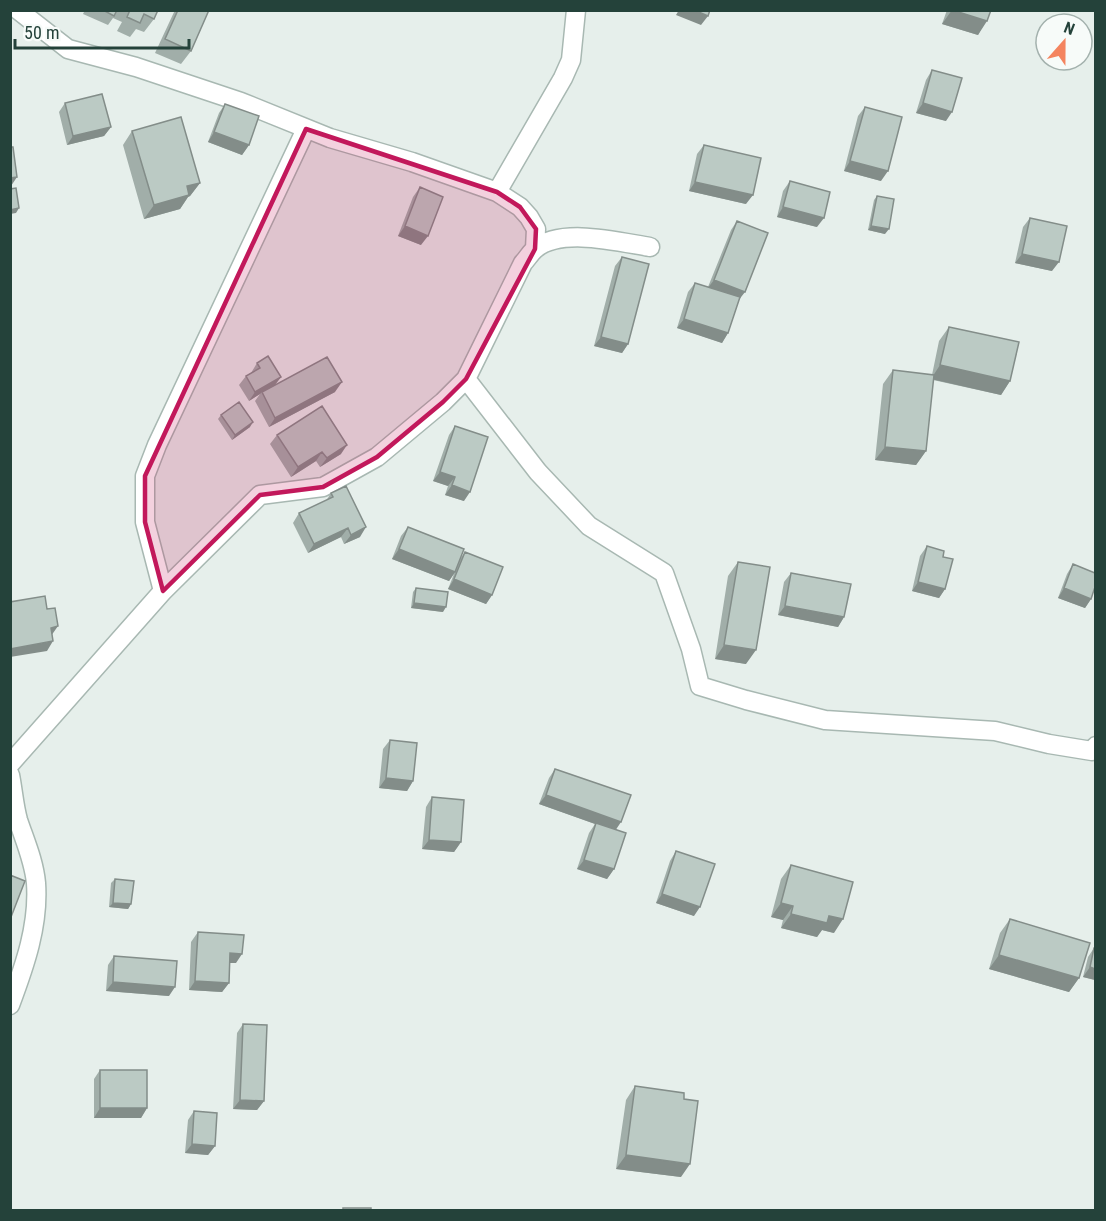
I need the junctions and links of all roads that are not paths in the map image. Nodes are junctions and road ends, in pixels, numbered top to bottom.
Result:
1 (18, 10) edge
2 (576, 10) edge
3 (306, 129) junction
4 (497, 192) junction
5 (650, 246) dead end
6 (535, 249) junction
7 (466, 379) junction
8 (163, 591) junction
9 (1095, 746) edge
10 (10, 764) edge
11 (10, 775) edge
12 (10, 1005) edge

1 - 3 street
2 - 4 street
3 - 4 street
3 - 8 street
4 - 6 street
5 - 6 street
6 - 7 street
7 - 8 street
7 - 9 street
8 - 10 street
11 - 12 street

